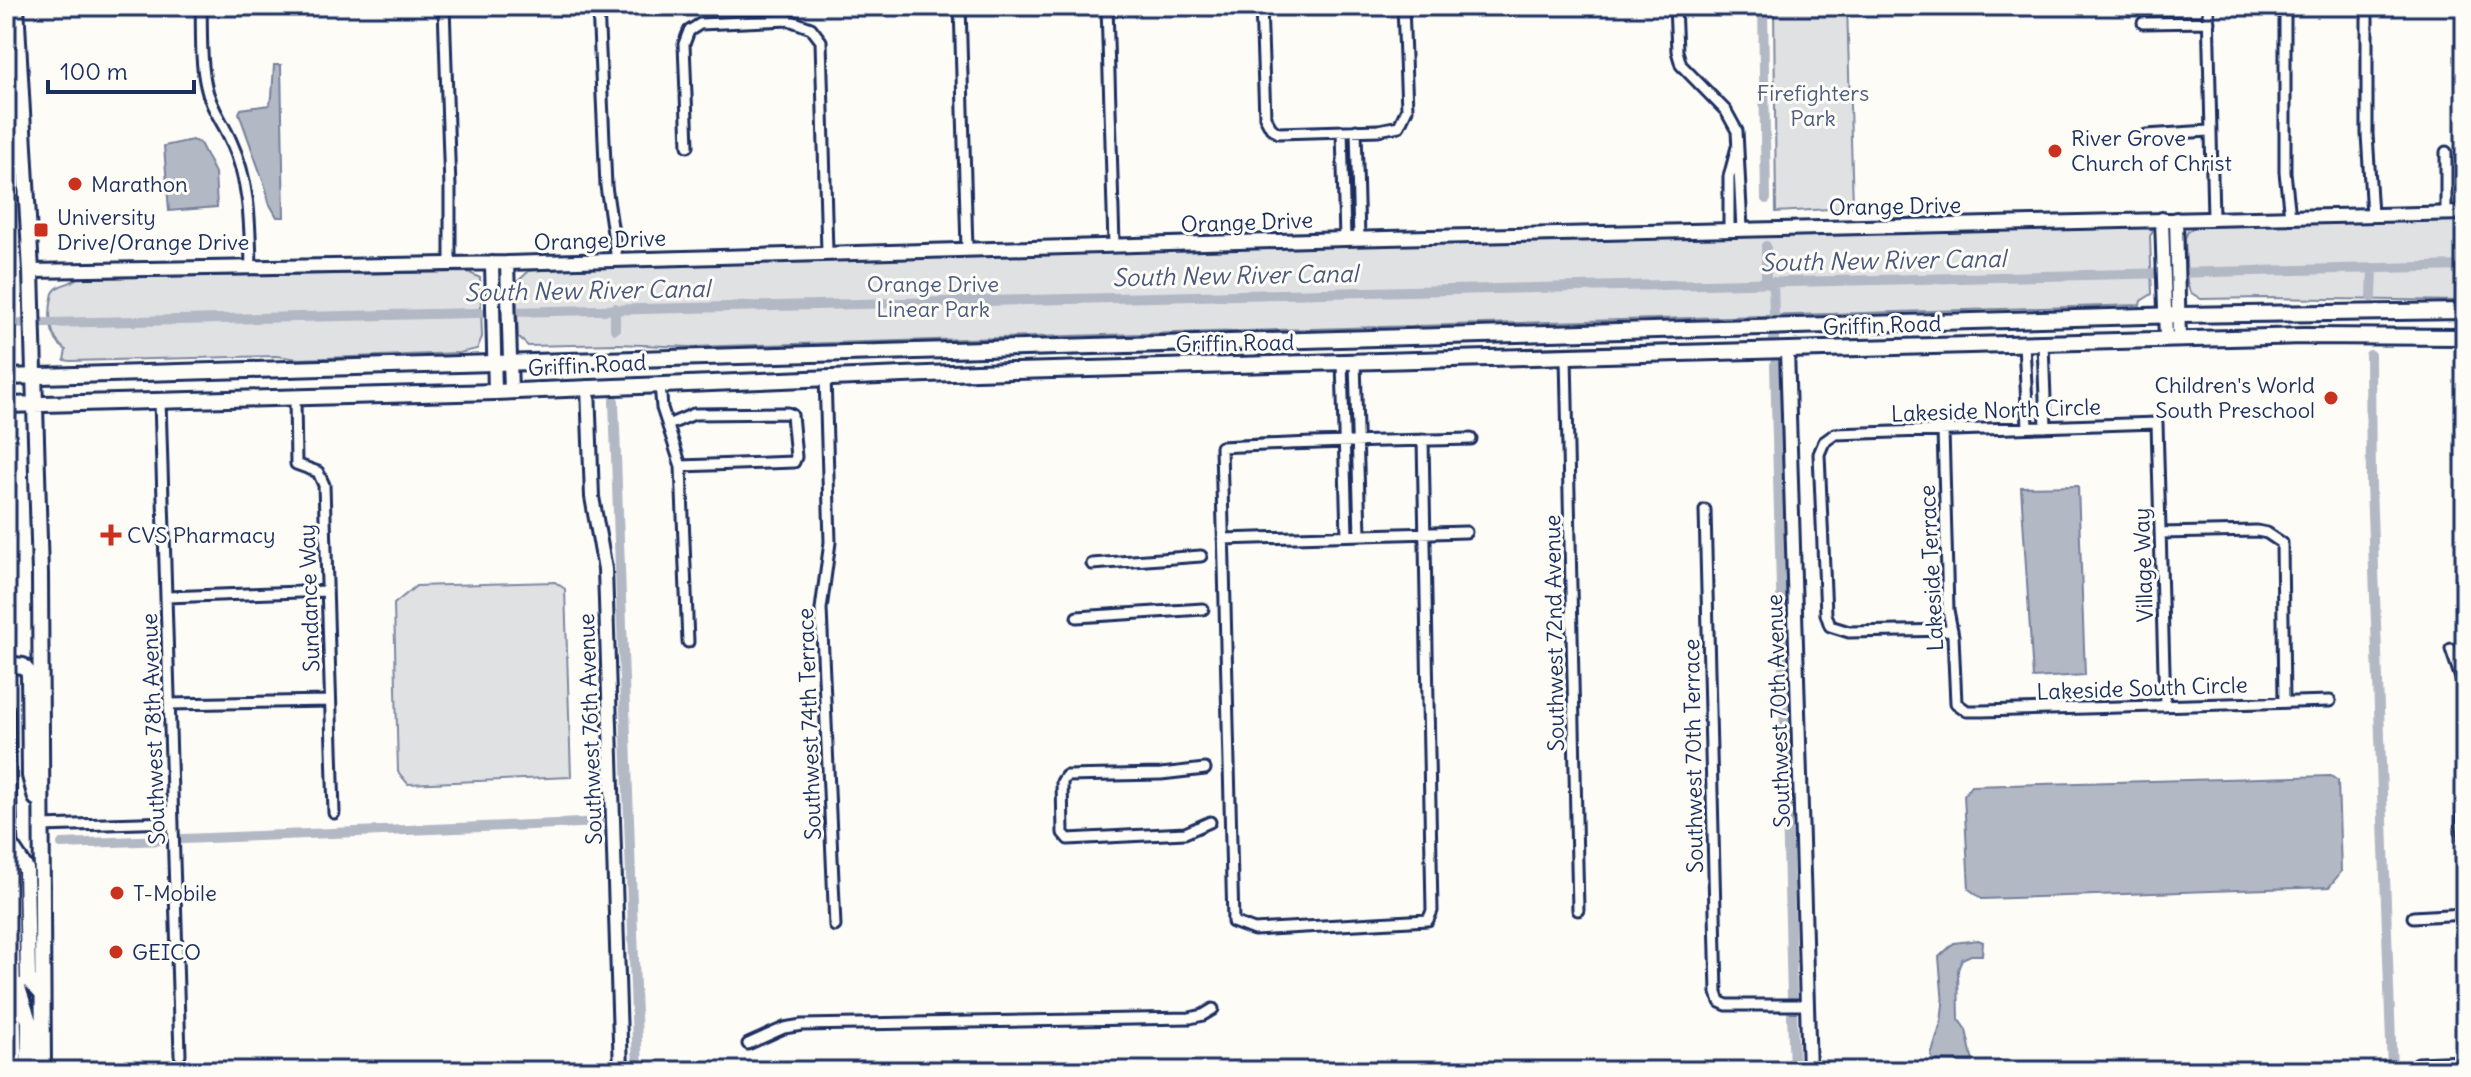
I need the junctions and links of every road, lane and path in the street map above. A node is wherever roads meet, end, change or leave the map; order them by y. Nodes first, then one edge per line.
1 (16, 6) edge
2 (201, 6) edge
3 (444, 6) edge
4 (598, 6) edge
5 (960, 6) edge
6 (1107, 6) edge
7 (1261, 6) edge
8 (1403, 6) edge
9 (1675, 6) edge
10 (2208, 6) edge
11 (2285, 6) edge
12 (2367, 6) edge
13 (2209, 22) junction
14 (2143, 23) dead end
15 (1356, 130) junction
16 (1342, 131) junction
17 (2209, 131) junction
18 (2146, 135) dead end
19 (688, 146) dead end
20 (2446, 152) dead end
21 (2446, 213) junction
22 (2465, 213) edge
23 (2372, 215) junction
24 (2290, 217) junction
25 (2213, 218) junction
26 (2162, 219) junction
27 (2176, 219) junction
28 (1736, 229) junction
29 (1359, 238) junction
30 (1345, 239) junction
31 (1114, 245) junction
32 (967, 249) junction
33 (827, 252) junction
34 (617, 260) junction
35 (492, 263) junction
36 (507, 263) junction
37 (450, 264) junction
38 (251, 268) junction
39 (31, 271) junction
40 (2461, 311) edge
41 (2172, 315) junction
42 (1828, 324) junction
43 (1772, 326) junction
44 (2431, 337) junction
45 (2465, 337) edge
46 (2173, 340) junction
47 (2024, 343) junction
48 (2043, 343) junction
49 (1787, 350) junction
50 (853, 351) junction
51 (1750, 351) junction
52 (810, 353) junction
53 (1566, 356) junction
54 (502, 362) junction
55 (1348, 362) junction
56 (33, 376) junction
57 (825, 376) junction
58 (6, 377) edge
59 (791, 378) junction
60 (660, 384) junction
61 (588, 387) junction
62 (511, 391) junction
63 (495, 392) junction
64 (295, 398) junction
65 (160, 401) junction
66 (34, 403) junction
67 (6, 405) edge
68 (2157, 423) joint
69 (668, 425) junction
70 (2028, 427) junction
71 (2046, 427) junction
72 (1943, 430) junction
73 (1471, 439) dead end
74 (1423, 440) junction
75 (1358, 441) junction
76 (1345, 442) junction
77 (681, 466) junction
78 (1705, 510) dead end
79 (1466, 532) dead end
80 (1425, 533) junction
81 (2160, 533) junction
82 (1347, 535) junction
83 (1360, 535) junction
84 (1223, 539) junction
85 (1201, 556) dead end
86 (1092, 564) dead end
87 (327, 591) junction
88 (167, 597) junction
89 (1203, 609) dead end
90 (1077, 617) dead end
91 (1952, 630) junction
92 (688, 642) dead end
93 (2451, 649) dead end
94 (6, 664) edge
95 (2465, 690) edge
96 (330, 701) junction
97 (2330, 701) dead end
98 (2284, 702) junction
99 (1956, 703) joint
100 (170, 704) junction
101 (2165, 706) junction
102 (6, 710) edge
103 (1205, 769) dead end
104 (2465, 779) edge
105 (334, 813) dead end
106 (41, 820) junction
107 (173, 822) junction
108 (1210, 822) dead end
109 (10, 845) junction
110 (2465, 850) edge
111 (1578, 910) dead end
112 (2465, 914) edge
113 (2413, 917) dead end
114 (835, 926) dead end
115 (12, 957) junction
116 (42, 994) junction
117 (1807, 1005) junction
118 (1213, 1009) dead end
119 (748, 1044) dead end
120 (180, 1055) dead end
121 (2465, 1061) edge
122 (2418, 1063) dead end
123 (2214, 1070) edge
124 (15, 1071) edge
125 (29, 1071) edge
126 (43, 1071) edge
127 (621, 1071) edge
128 (1809, 1071) edge
129 (2144, 1071) edge

1 - 39 main road
2 - 38 street
3 - 37 street
4 - 34 street
5 - 32 street
6 - 31 street
7 - 16 street
8 - 15 street
9 - 28 street
10 - 13 street
11 - 24 street
12 - 23 street
13 - 14 street
13 - 17 street
15 - 16 street
15 - 29 street
16 - 30 street
17 - 18 street
17 - 25 street
19 - 33 street
20 - 21 street
21 - 22 street, Orange Drive
21 - 23 street, Orange Drive
23 - 24 street, Orange Drive
24 - 25 street, Orange Drive
25 - 27 street, Orange Drive
26 - 27 street, Orange Drive
26 - 28 street, Orange Drive
26 - 41 street
27 - 41 street
28 - 29 street, Orange Drive
29 - 30 street, Orange Drive
30 - 31 street, Orange Drive
31 - 32 street, Orange Drive
32 - 33 street, Orange Drive
33 - 34 street, Orange Drive
34 - 36 street, Orange Drive
35 - 36 street, Orange Drive
35 - 37 street, Orange Drive
35 - 54 street
36 - 54 street
37 - 38 street, Orange Drive
38 - 39 street, Orange Drive
39 - 56 main road
40 - 41 main road, Griffin Road
40 - 44 main road
41 - 42 main road, Griffin Road
41 - 46 street
42 - 43 main road, Griffin Road
42 - 49 main road
43 - 50 main road, Griffin Road
43 - 51 main road
44 - 45 main road, Griffin Road
44 - 46 main road, Griffin Road
46 - 48 main road, Griffin Road
47 - 48 main road, Griffin Road
47 - 49 main road, Griffin Road
47 - 70 street
48 - 71 street
49 - 51 main road, Griffin Road
49 - 117 street, Southwest 70th Avenue
50 - 52 main road, Griffin Road
50 - 57 main road
51 - 53 main road, Griffin Road
52 - 54 main road, Griffin Road
52 - 59 main road
53 - 55 main road, Griffin Road
53 - 111 street, Southwest 72nd Avenue
54 - 56 main road, Griffin Road
54 - 62 street
54 - 63 street
55 - 57 main road, Griffin Road
55 - 75 street
55 - 76 street
56 - 58 main road, Griffin Road
56 - 66 main road
57 - 59 main road, Griffin Road
57 - 114 street, Southwest 74th Terrace
59 - 60 main road, Griffin Road
60 - 61 main road, Griffin Road
60 - 69 street
61 - 62 main road, Griffin Road
61 - 127 street, Southwest 76th Avenue
62 - 63 main road, Griffin Road
63 - 64 main road, Griffin Road
64 - 65 main road, Griffin Road
64 - 87 street, Sundance Way
65 - 66 main road, Griffin Road
65 - 88 street, Southwest 78th Avenue
66 - 67 main road, Griffin Road
66 - 106 main road
68 - 71 street, Lakeside North Circle
68 - 81 street, Village Way
69 - 77 street
69 - 77 street
70 - 71 street, Lakeside North Circle
70 - 72 street, Lakeside North Circle
72 - 91 street, Lakeside Terrace
72 - 91 street, Lakeside North Circle
73 - 74 street
74 - 75 street
74 - 80 street
75 - 76 street
75 - 83 street
76 - 82 street
76 - 84 street
77 - 92 street
78 - 117 street, Southwest 70th Terrace
79 - 80 street
80 - 83 street
80 - 84 street
81 - 98 street
81 - 101 street, Village Way
82 - 83 street
82 - 84 street
85 - 86 street
87 - 88 street
87 - 96 street, Sundance Way
88 - 100 street, Southwest 78th Avenue
89 - 90 street
91 - 99 street, Lakeside Terrace
93 - 95 street
94 - 106 main road
96 - 100 street
96 - 105 street, Sundance Way
97 - 98 street, Lakeside South Circle
98 - 101 street, Lakeside South Circle
99 - 101 street, Lakeside South Circle
100 - 107 street, Southwest 78th Avenue
102 - 109 main road
103 - 108 street
104 - 110 street
106 - 107 street
106 - 116 main road
107 - 120 street, Southwest 78th Avenue
109 - 115 main road
109 - 116 main road
112 - 113 street
115 - 124 main road
115 - 125 main road
116 - 126 main road
117 - 128 street, Southwest 70th Avenue
118 - 119 street
121 - 122 street
123 - 129 street

